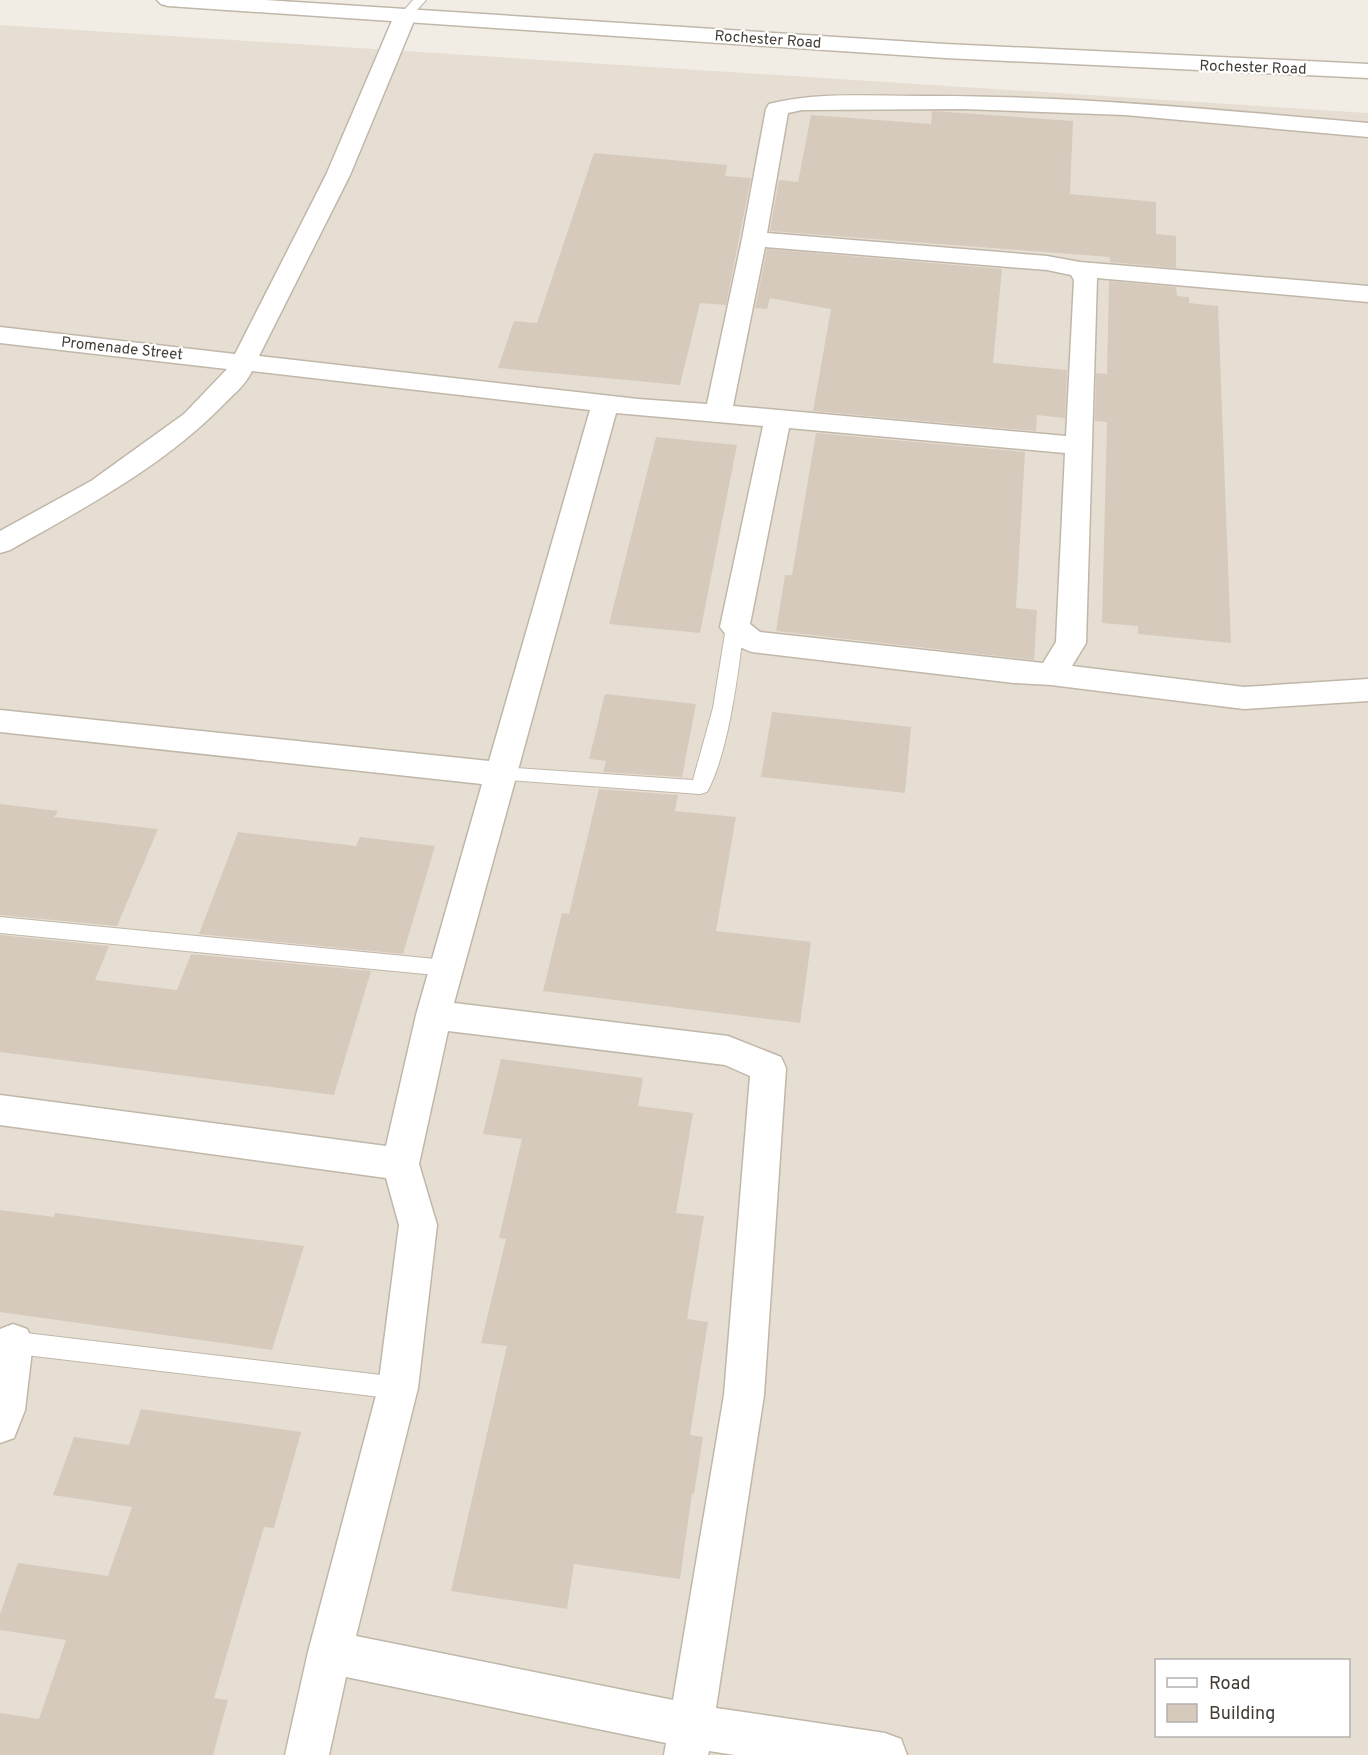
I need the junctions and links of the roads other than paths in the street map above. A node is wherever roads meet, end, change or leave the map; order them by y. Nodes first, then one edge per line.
1 (168, 0) edge
2 (412, 8) edge
3 (1368, 71) edge
4 (1368, 130) edge
5 (754, 239) junction
6 (1080, 269) junction
7 (1368, 294) edge
8 (0, 335) edge
9 (244, 362) junction
10 (604, 403) junction
11 (718, 413) junction
12 (778, 419) junction
13 (1079, 446) junction
14 (0, 543) edge
15 (735, 627) junction
16 (1051, 674) junction
17 (1368, 690) edge
18 (0, 721) edge
19 (500, 774) junction
20 (0, 925) edge
21 (446, 968) junction
22 (433, 1015) junction
23 (0, 1110) edge
24 (401, 1164) junction
25 (7, 1342) edge
26 (398, 1388) junction
27 (0, 1424) edge
28 (330, 1652) junction
29 (688, 1741) edge
30 (307, 1755) edge
31 (885, 1755) edge

1 - 2 street, Rochester Road
2 - 3 street, Rochester Road
2 - 9 street
4 - 5 street
5 - 6 street
5 - 11 street
6 - 7 street
6 - 13 street
8 - 9 street, Promenade Street
9 - 10 street, Promenade Street
9 - 14 street
10 - 11 street, Promenade Street
10 - 19 street
11 - 12 street, Promenade Street
12 - 13 street, Promenade Street
12 - 15 street
13 - 16 street
15 - 16 street
15 - 19 lane
16 - 17 street
18 - 19 street
19 - 21 street
20 - 21 lane
21 - 22 street
22 - 24 street
22 - 29 street
23 - 24 street
24 - 26 street
25 - 26 lane
25 - 27 street
26 - 28 street
28 - 29 street
28 - 30 street
29 - 31 street

